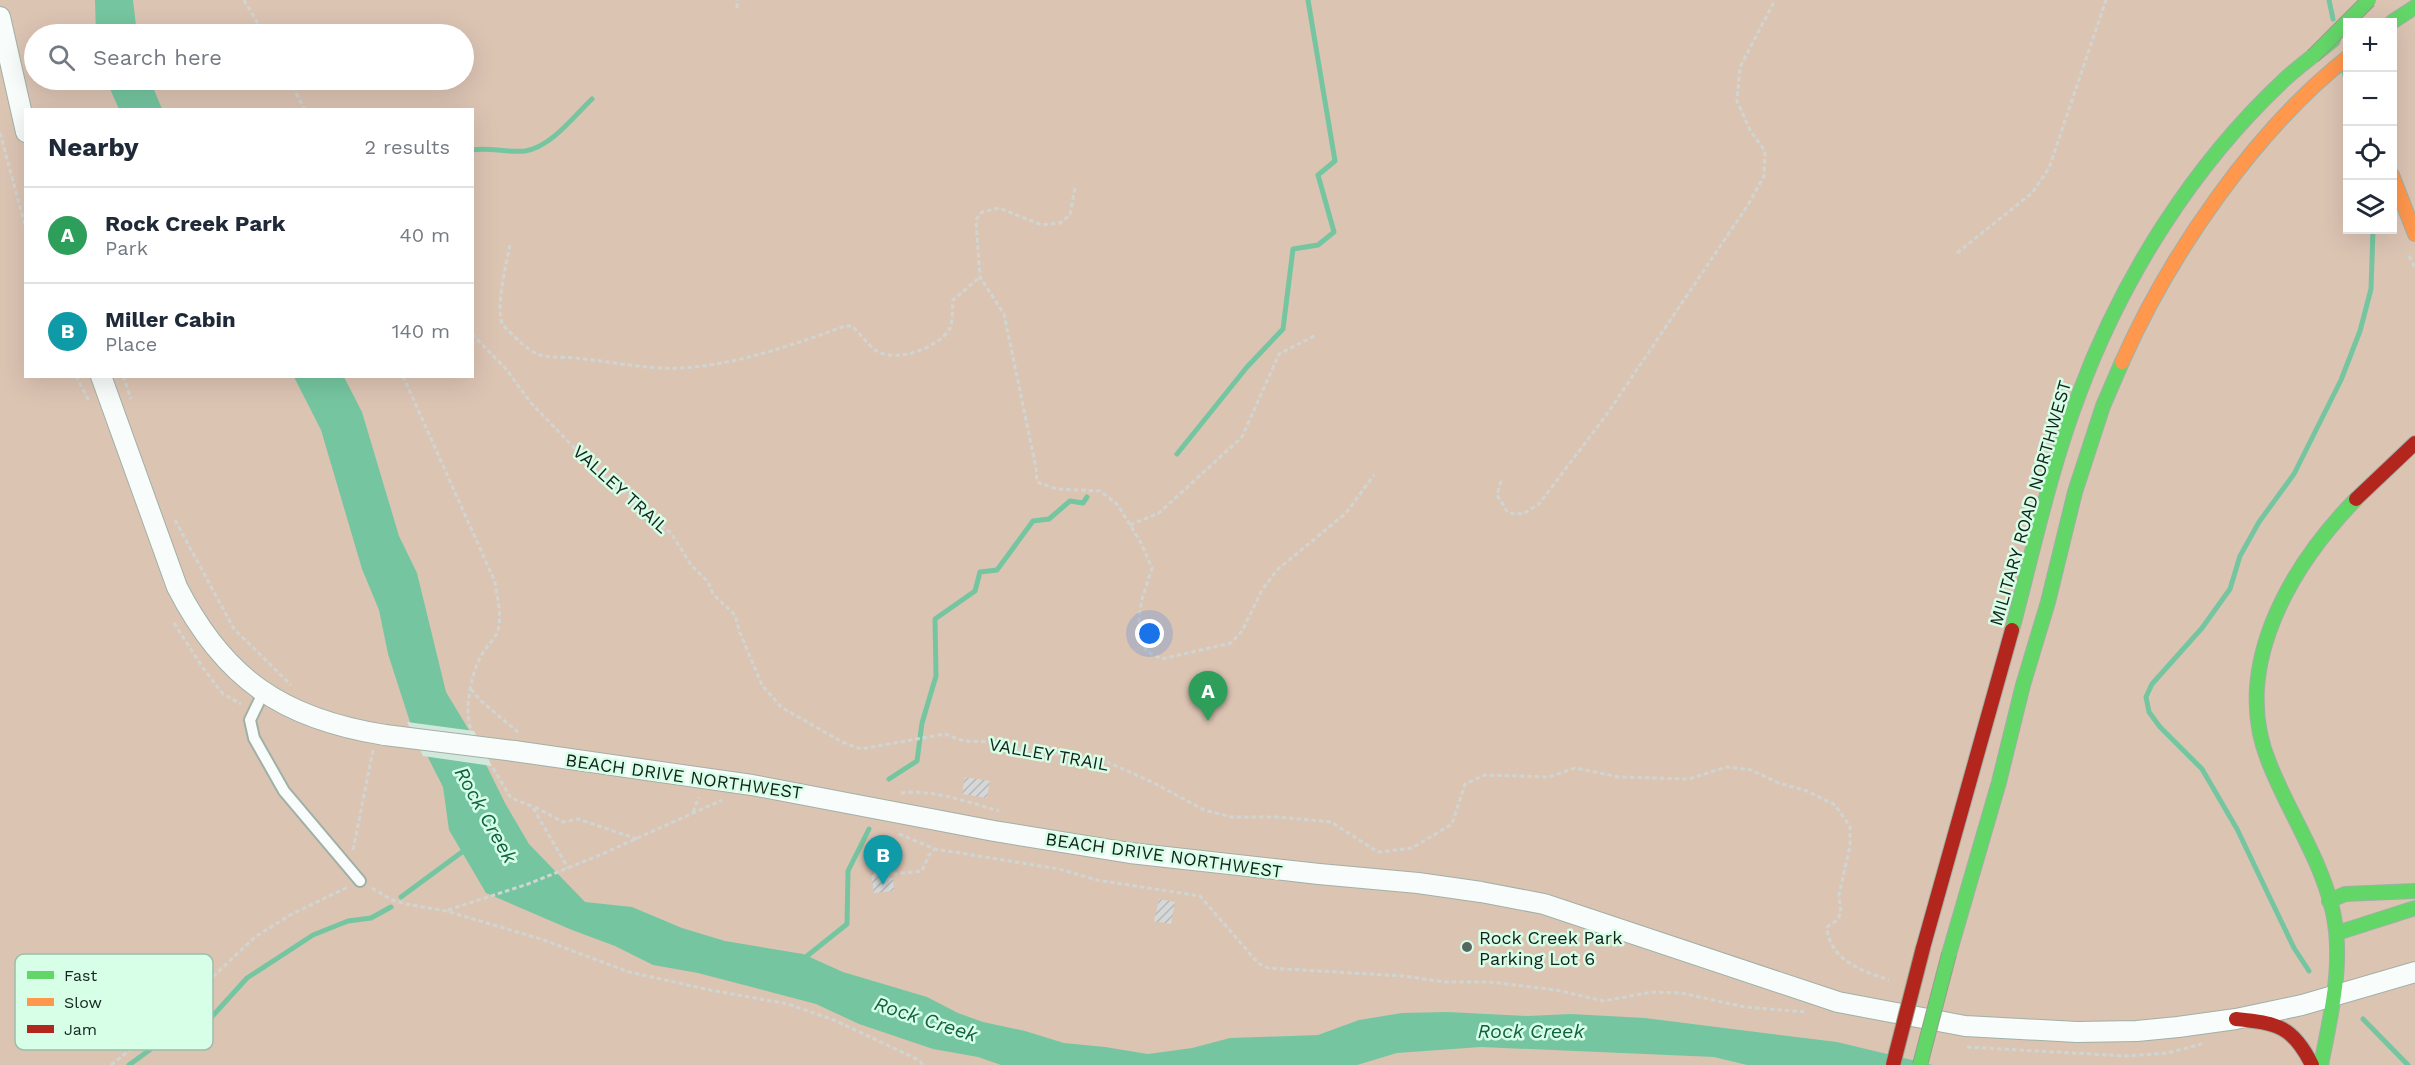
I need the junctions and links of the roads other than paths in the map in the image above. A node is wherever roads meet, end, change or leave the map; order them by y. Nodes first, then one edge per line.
1 (2355, 0) edge
2 (2369, 0) edge
3 (2383, 0) edge
4 (2415, 7) edge
5 (0, 17) edge
6 (2356, 18) edge
7 (2361, 18) edge
8 (2415, 18) edge
9 (2397, 20) edge
10 (2397, 23) edge
11 (2343, 32) edge
12 (2313, 56) junction
13 (2343, 61) edge
14 (24, 123) edge
15 (2394, 180) edge
16 (2415, 234) edge
17 (102, 378) edge
18 (2415, 443) edge
19 (263, 693) junction
20 (360, 881) road end
21 (2415, 891) edge
22 (2329, 901) junction
23 (2415, 908) edge
24 (2337, 933) junction
25 (2415, 972) edge
26 (2335, 995) junction
27 (2236, 1019) junction
28 (1893, 1065) edge
29 (1920, 1065) edge
30 (2312, 1065) edge
31 (2321, 1065) edge

1 - 6 main road
2 - 12 main road, bridge
3 - 7 main road
4 - 9 main road
5 - 14 street
8 - 10 main road
11 - 12 main road, MILITARY ROAD NORTHWEST, bridge
12 - 28 main road, MILITARY ROAD NORTHWEST, bridge
13 - 29 main road, bridge
15 - 16 main road
17 - 19 street, BEACH DRIVE NORTHWEST
18 - 22 main road
19 - 20 lane
19 - 27 street, BEACH DRIVE NORTHWEST, bridge
21 - 22 main road
22 - 24 main road
23 - 24 main road
24 - 26 main road
25 - 26 street, BEACH DRIVE NORTHWEST
26 - 27 street, BEACH DRIVE NORTHWEST
26 - 31 main road
27 - 30 main road

